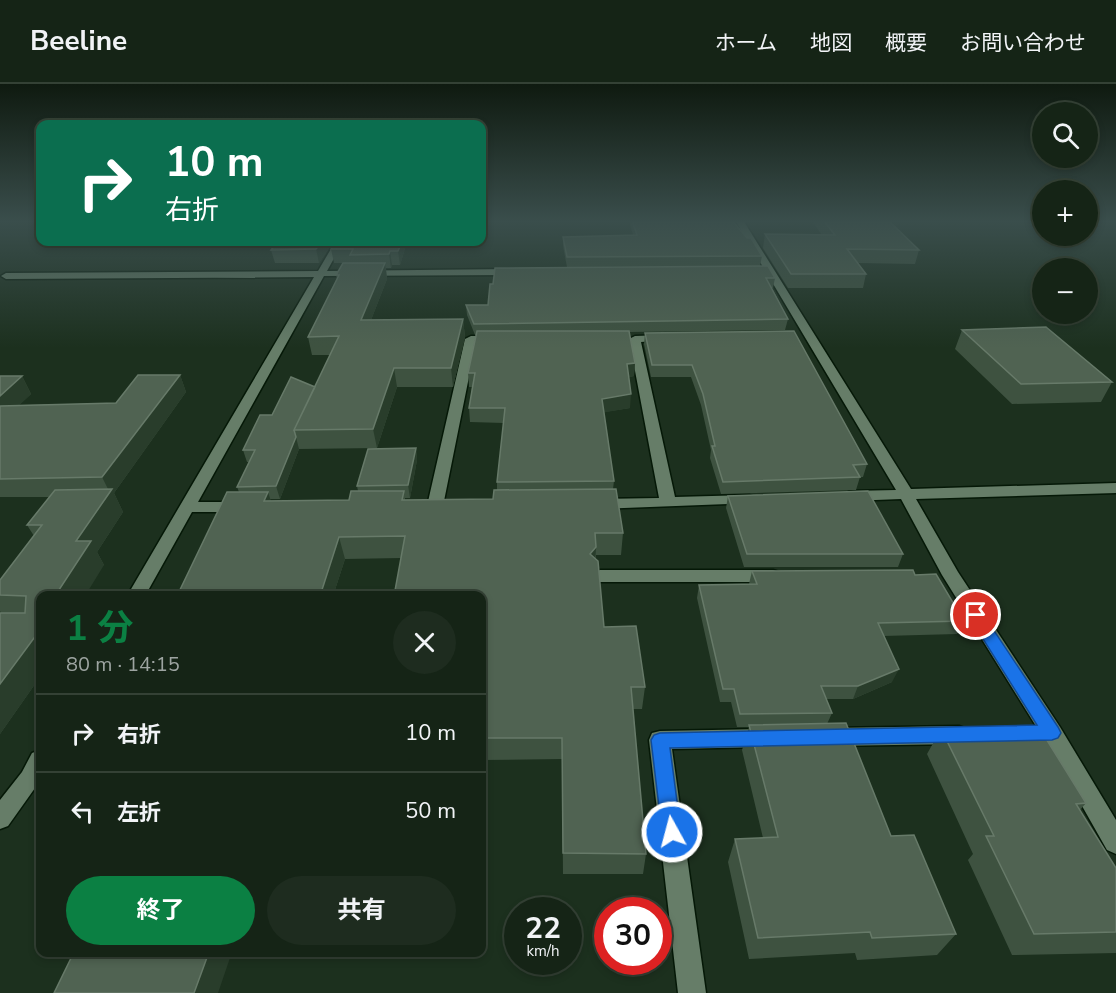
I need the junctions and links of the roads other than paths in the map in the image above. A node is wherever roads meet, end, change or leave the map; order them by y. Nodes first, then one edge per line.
1 (328, 262) edge
2 (765, 262) edge
3 (758, 271) edge
4 (770, 271) junction
5 (522, 272) edge
6 (321, 274) junction
7 (6, 276) dead end
8 (682, 338) edge
9 (507, 339) edge
10 (1116, 488) edge
11 (906, 494) junction
12 (835, 496) edge
13 (763, 499) edge
14 (668, 503) junction
15 (587, 504) edge
16 (435, 506) edge
17 (186, 507) junction
18 (257, 507) edge
19 (951, 575) junction
20 (600, 576) edge
21 (787, 576) edge
22 (927, 576) edge
23 (139, 591) edge
24 (1028, 733) edge
25 (1052, 733) junction
26 (980, 734) edge
27 (36, 768) edge
28 (0, 818) edge
29 (1116, 842) edge
30 (692, 993) edge

1 - 6 street
2 - 4 street
3 - 4 street
4 - 11 street
5 - 6 street
6 - 7 street
6 - 17 street
8 - 14 street
9 - 16 street
10 - 11 street
11 - 12 street
11 - 19 street
13 - 14 street
14 - 15 street
17 - 18 street
17 - 23 street
19 - 22 street
19 - 25 street
20 - 21 street
24 - 25 street
25 - 29 street
26 - 30 street
27 - 28 street

